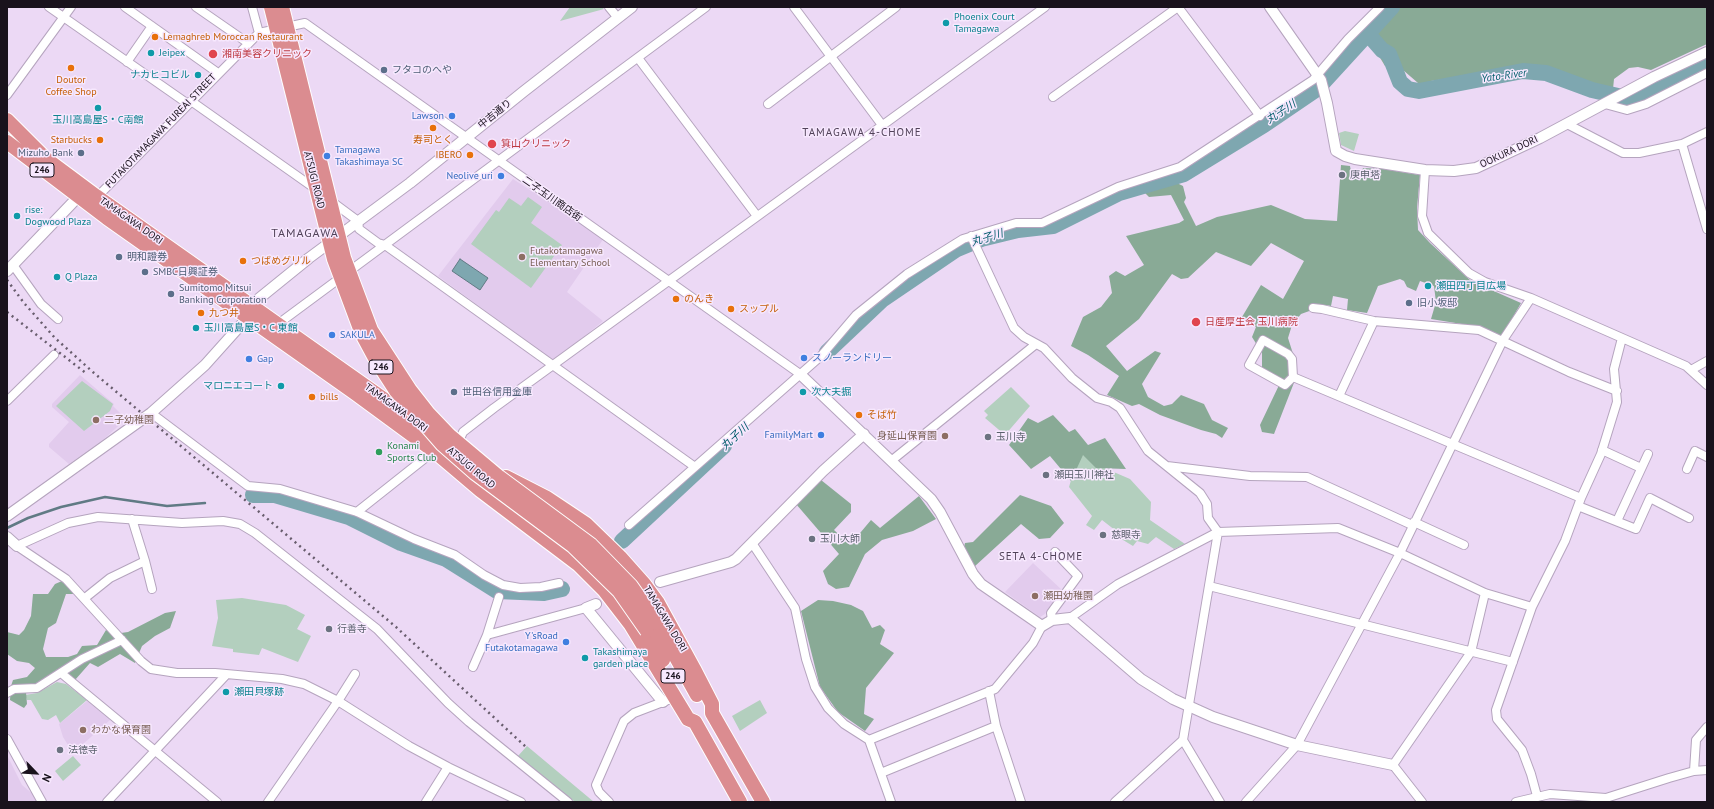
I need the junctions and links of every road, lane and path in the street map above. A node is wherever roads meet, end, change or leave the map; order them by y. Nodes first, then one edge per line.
1 (49, 7) edge
2 (71, 7) edge
3 (125, 7) edge
4 (196, 7) edge
5 (252, 7) edge
6 (271, 7) edge
7 (282, 7) edge
8 (609, 7) edge
9 (632, 7) edge
10 (706, 7) edge
11 (794, 7) edge
12 (896, 7) edge
13 (1045, 7) edge
14 (1178, 7) edge
15 (1270, 7) edge
16 (1380, 7) edge
17 (63, 17) junction
18 (618, 18) junction
19 (152, 26) junction
20 (259, 33) junction
21 (248, 43) junction
22 (1707, 52) edge
23 (638, 58) junction
24 (830, 58) junction
25 (127, 62) junction
26 (218, 73) junction
27 (1707, 73) edge
28 (1320, 81) junction
29 (7, 95) edge
30 (1053, 97) dead end
31 (189, 103) junction
32 (768, 104) dead end
33 (1605, 104) junction
34 (1260, 116) junction
35 (7, 120) edge
36 (1567, 124) junction
37 (882, 125) junction
38 (1707, 132) edge
39 (466, 138) junction
40 (7, 142) edge
41 (1682, 144) junction
42 (498, 161) junction
43 (1425, 170) junction
44 (78, 197) junction
45 (97, 197) junction
46 (757, 216) junction
47 (358, 221) junction
48 (1707, 229) edge
49 (973, 238) junction
50 (385, 245) junction
51 (10, 268) edge
52 (668, 282) junction
53 (1532, 298) junction
54 (1313, 308) dead end
55 (250, 311) junction
56 (58, 319) dead end
57 (1374, 321) junction
58 (278, 324) junction
59 (1622, 338) junction
60 (1503, 340) junction
61 (1036, 344) junction
62 (54, 355) dead end
63 (1707, 361) edge
64 (552, 365) junction
65 (1691, 370) junction
66 (801, 374) junction
67 (1293, 377) junction
68 (1707, 385) edge
69 (1617, 390) junction
70 (1339, 396) junction
71 (7, 400) edge
72 (151, 413) junction
73 (864, 434) junction
74 (1453, 444) junction
75 (456, 450) junction
76 (1602, 450) junction
77 (434, 451) junction
78 (1648, 454) dead end
79 (1707, 457) edge
80 (891, 461) junction
81 (1166, 466) junction
82 (695, 467) junction
83 (1641, 468) junction
84 (1687, 469) dead end
85 (1580, 502) junction
86 (357, 512) junction
87 (7, 516) edge
88 (1689, 518) dead end
89 (132, 519) junction
90 (1618, 522) junction
91 (1413, 524) junction
92 (629, 525) dead end
93 (1218, 532) junction
94 (7, 537) edge
95 (752, 543) junction
96 (1464, 545) dead end
97 (17, 546) junction
98 (1055, 552) dead end
99 (1400, 553) junction
100 (145, 561) junction
101 (660, 582) dead end
102 (559, 583) dead end
103 (1210, 586) junction
104 (152, 589) dead end
105 (1485, 594) junction
106 (499, 597) dead end
107 (85, 598) junction
108 (596, 604) dead end
109 (1532, 607) junction
110 (586, 608) junction
111 (1070, 618) junction
112 (1052, 620) junction
113 (1362, 624) junction
114 (1042, 626) junction
115 (652, 627) junction
116 (487, 635) junction
117 (122, 640) junction
118 (1471, 652) junction
119 (1513, 662) junction
120 (473, 667) dead end
121 (61, 673) junction
122 (354, 674) dead end
123 (226, 675) junction
124 (989, 691) junction
125 (7, 692) edge
126 (338, 701) junction
127 (670, 701) junction
128 (1188, 707) junction
129 (712, 713) junction
130 (695, 722) junction
131 (996, 726) junction
132 (1707, 727) edge
133 (7, 739) edge
134 (870, 740) junction
135 (1183, 740) junction
136 (1297, 746) junction
137 (155, 752) junction
138 (1393, 765) junction
139 (448, 767) junction
140 (1707, 770) edge
141 (1694, 771) junction
142 (881, 773) junction
143 (1537, 796) junction
144 (42, 802) edge
145 (107, 802) edge
146 (217, 802) edge
147 (268, 802) edge
148 (426, 802) edge
149 (521, 802) edge
150 (568, 802) edge
151 (609, 802) edge
152 (740, 802) edge
153 (763, 802) edge
154 (891, 802) edge
155 (1021, 802) edge
156 (1115, 802) edge
157 (1220, 802) edge
158 (1246, 802) edge
159 (1422, 802) edge
160 (1516, 802) edge

1 - 17 street
2 - 17 street
3 - 19 street
4 - 21 street
5 - 20 street
6 - 115 highway, ATSUGI ROAD / 246, bridge
7 - 115 highway, ATSUGI ROAD / 246, bridge
8 - 18 street
9 - 18 street, 中吉通り
10 - 23 street
11 - 24 street
12 - 24 street
13 - 37 street
14 - 30 street
14 - 34 street
15 - 28 street, OOKURA DORI
16 - 28 street
17 - 25 street
17 - 29 street
18 - 39 street, 中吉通り
19 - 25 street
19 - 26 street
20 - 21 street, FUTAKOTAMAGAWA FUREAI STREET
20 - 39 street, 二子玉川商店街
21 - 26 street, FUTAKOTAMAGAWA FUREAI STREET
22 - 33 street, OOKURA DORI
23 - 42 street
23 - 46 street
24 - 32 street
24 - 37 street
25 - 31 street
26 - 31 street, FUTAKOTAMAGAWA FUREAI STREET
27 - 33 street
28 - 34 street
28 - 43 street, OOKURA DORI
31 - 45 street, FUTAKOTAMAGAWA FUREAI STREET
31 - 47 street
33 - 36 street, OOKURA DORI
34 - 49 street
35 - 45 highway, TAMAGAWA DORI / 246
36 - 41 street
36 - 43 street, OOKURA DORI
37 - 46 street
38 - 41 street
39 - 42 street, 二子玉川商店街
39 - 47 street, 中吉通り
40 - 44 highway, TAMAGAWA DORI / 246
41 - 48 street
42 - 50 street
42 - 52 street, 二子玉川商店街
43 - 53 street
44 - 45 street
44 - 51 street
44 - 55 highway, TAMAGAWA DORI / 246
45 - 55 highway, TAMAGAWA DORI / 246
46 - 52 street
47 - 50 street
47 - 55 street, 中吉通り
49 - 61 street
49 - 66 street
50 - 58 street
50 - 64 street
51 - 56 street
52 - 64 street
52 - 66 street, 二子玉川商店街
53 - 59 street
53 - 60 street
54 - 57 street
55 - 58 highway, TAMAGAWA DORI / 246
55 - 72 street, 中吉通り
55 - 77 highway, TAMAGAWA DORI / 246
57 - 60 street
57 - 70 street
58 - 75 highway, TAMAGAWA DORI / 246
59 - 65 street
59 - 69 street
60 - 69 street
60 - 74 street
61 - 80 street
61 - 81 street
62 - 71 street
63 - 65 street
64 - 75 street
64 - 82 street
65 - 68 street
66 - 73 street
66 - 82 street
67 - 67 street
67 - 70 street
69 - 76 street
70 - 74 street
72 - 86 street
72 - 87 street, 中吉通り
73 - 80 street
73 - 95 street
74 - 85 street
74 - 91 street
75 - 129 highway, TAMAGAWA DORI / 246
76 - 83 street
76 - 85 street
77 - 86 street
77 - 127 highway, TAMAGAWA DORI / 246
78 - 83 street
79 - 84 street
80 - 114 street
81 - 91 street
81 - 93 street
82 - 92 street
83 - 90 street
85 - 90 street
85 - 109 street
86 - 102 street
88 - 90 street
89 - 97 street
89 - 100 street
89 - 150 street
91 - 96 street
91 - 99 street
93 - 99 street
93 - 103 street
93 - 111 street
94 - 97 street
95 - 101 street
95 - 134 street
97 - 107 street
98 - 112 street
99 - 105 street
99 - 113 street
100 - 104 street
100 - 107 street
103 - 113 street
103 - 128 street
105 - 109 street
105 - 118 street
106 - 116 street
107 - 117 street
108 - 110 street
109 - 119 street
110 - 116 street
110 - 127 street
111 - 112 street
111 - 128 street
112 - 114 street
113 - 118 street
113 - 136 street
114 - 124 street
115 - 129 highway, ATSUGI ROAD / 246
115 - 130 highway, ATSUGI ROAD / 246
116 - 120 street
117 - 121 street
117 - 123 street
118 - 119 street
118 - 138 street
119 - 143 street
121 - 125 street
121 - 137 street
122 - 126 street
123 - 126 street
123 - 137 street
124 - 131 street
124 - 134 street
126 - 139 street
126 - 147 street
127 - 130 highway, TAMAGAWA DORI / 246
127 - 151 street
128 - 135 street
128 - 136 street
129 - 153 highway, TAMAGAWA DORI / 246
130 - 152 highway, TAMAGAWA DORI / 246
131 - 142 street
131 - 155 street
132 - 141 street
133 - 144 street
134 - 142 street
135 - 156 street
135 - 157 street
136 - 138 street
136 - 158 street
137 - 145 street
137 - 146 street
138 - 159 street
139 - 148 street
139 - 149 street
140 - 141 street
141 - 143 street
142 - 154 street
143 - 160 street

